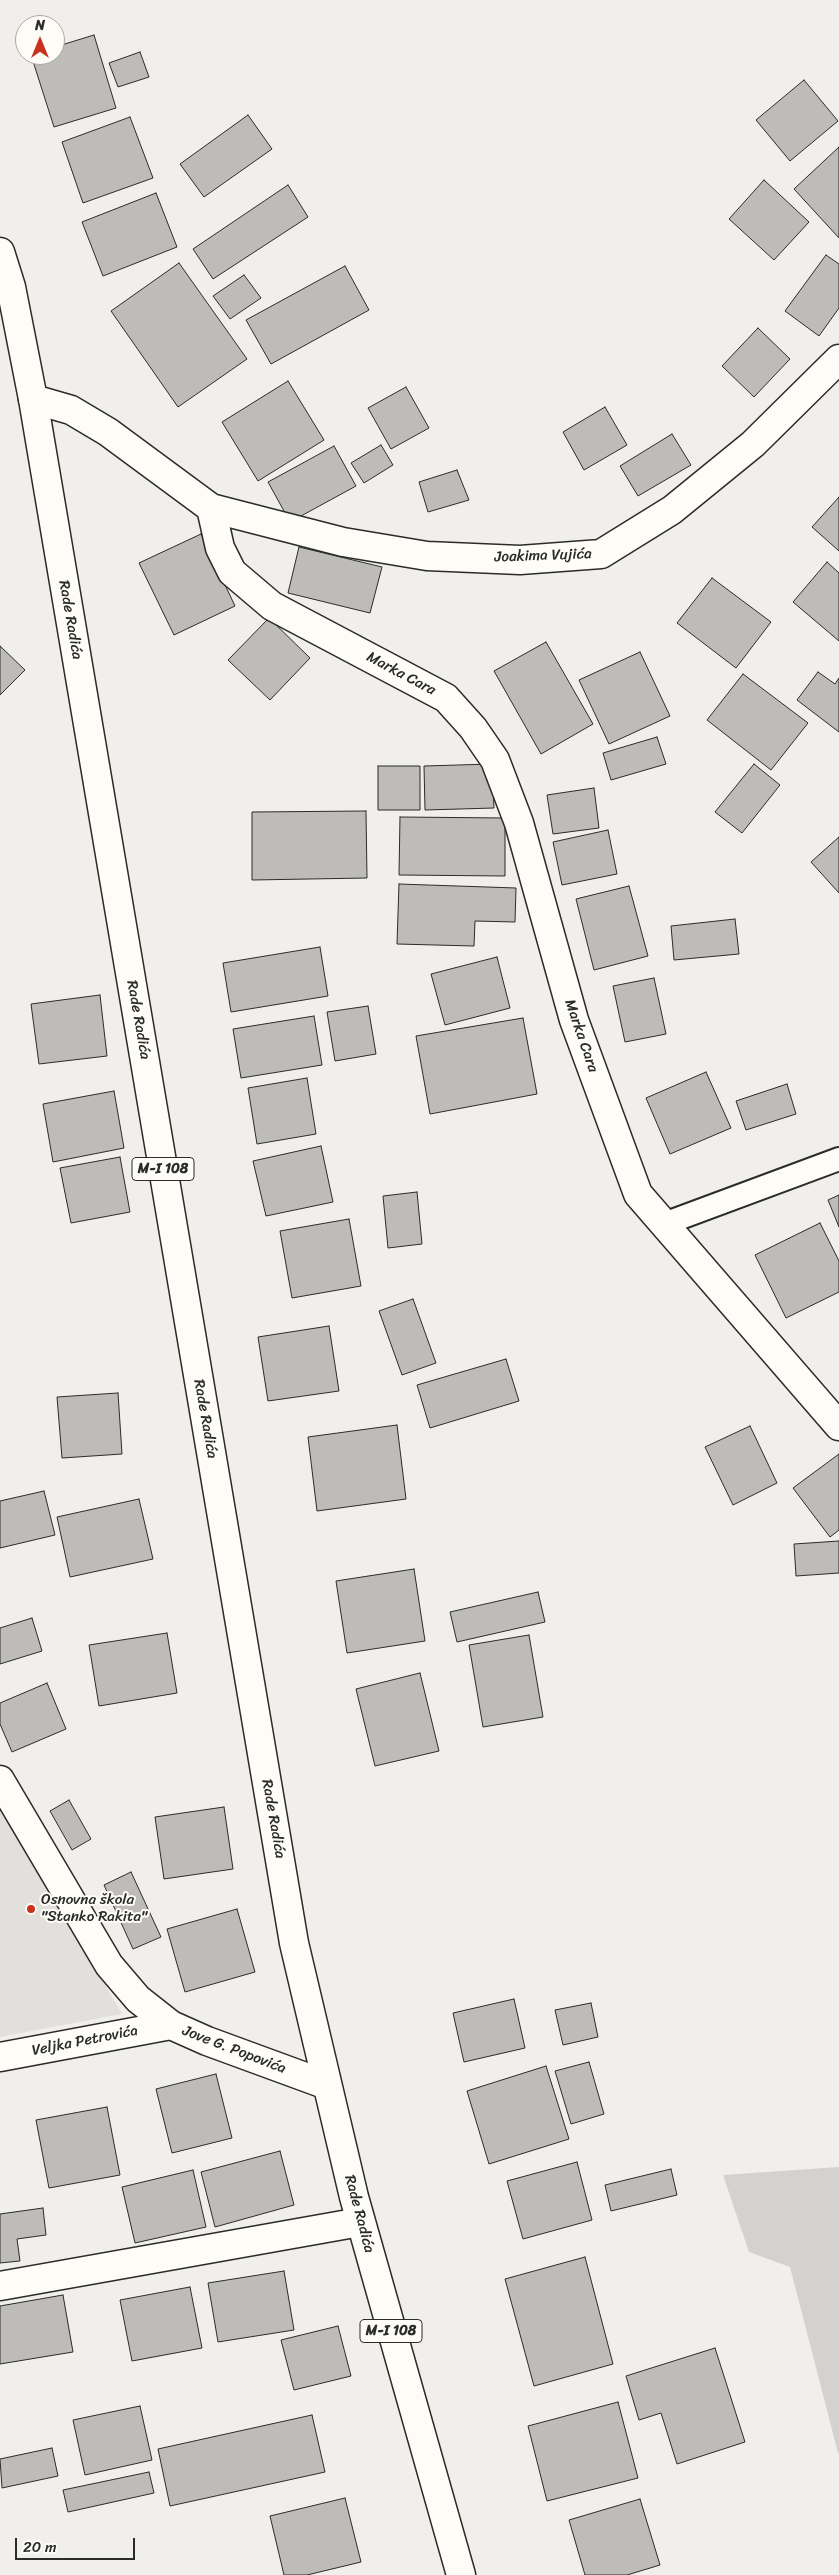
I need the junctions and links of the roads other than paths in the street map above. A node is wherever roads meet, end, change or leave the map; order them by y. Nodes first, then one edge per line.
1 (0, 252) edge
2 (839, 359) edge
3 (33, 399) junction
4 (211, 508) junction
5 (839, 1159) edge
6 (664, 1224) junction
7 (839, 1426) edge
8 (0, 1780) edge
9 (171, 2025) junction
10 (0, 2057) edge
11 (326, 2085) junction
12 (360, 2222) junction
13 (0, 2286) edge
14 (462, 2575) edge

1 - 3 street, Rade Radića / M-I 108
2 - 4 street, Joakima Vujića
3 - 4 street
3 - 11 street, Rade Radića / M-I 108
4 - 6 street, Marka Cara
5 - 6 lane
6 - 7 street, Marka Cara
8 - 9 street, Jove G. Popovića
9 - 10 street, Veljka Petrovića
9 - 11 street, Jove G. Popovića
11 - 12 street, Rade Radića / M-I 108
12 - 13 street
12 - 14 street, Rade Radića / M-I 108

